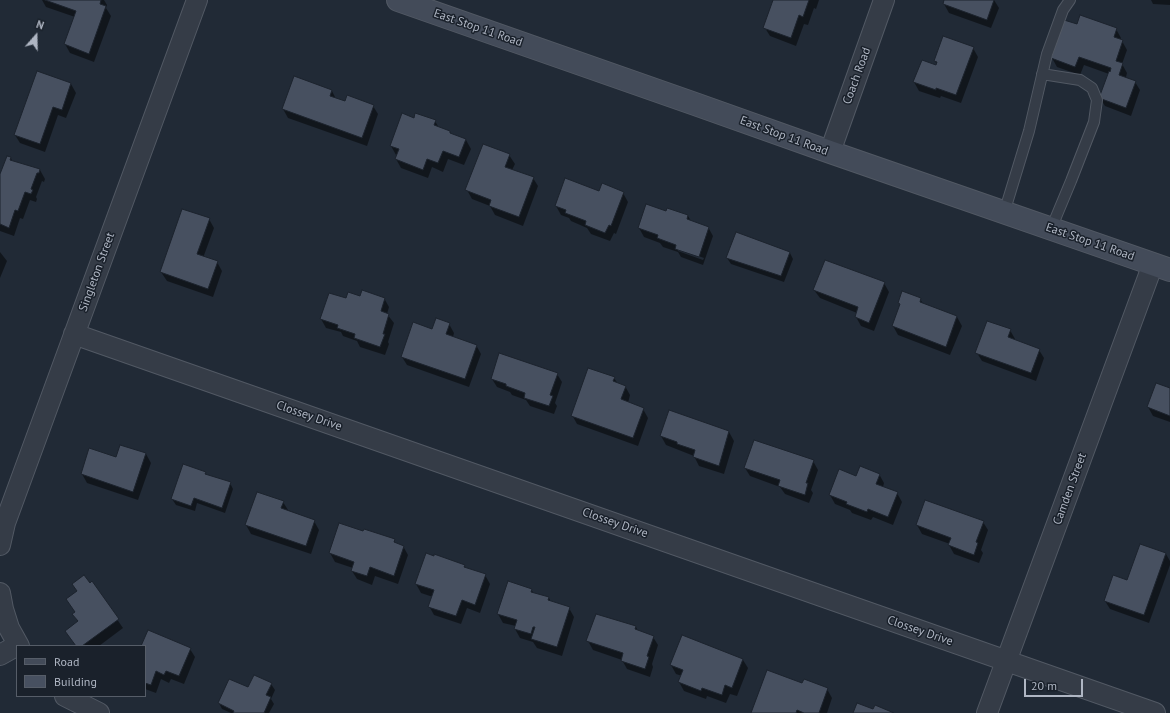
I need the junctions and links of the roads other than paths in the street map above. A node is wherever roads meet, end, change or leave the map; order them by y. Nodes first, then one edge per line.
1 (197, 0) edge
2 (398, 0) edge
3 (884, 0) edge
4 (1070, 0) edge
5 (1042, 74) junction
6 (830, 152) junction
7 (1004, 213) junction
8 (1050, 229) junction
9 (1162, 267) edge
10 (74, 334) junction
11 (0, 545) edge
12 (0, 593) edge
13 (18, 645) edge
14 (16, 646) edge
15 (0, 655) edge
16 (1006, 661) junction
17 (67, 697) edge
18 (99, 713) edge
19 (987, 713) edge
20 (1155, 713) edge

1 - 10 street, Singleton Street
2 - 6 main road, East Stop 11 Road
3 - 6 street, Coach Road
4 - 5 lane
5 - 7 lane
5 - 8 lane
6 - 7 main road, East Stop 11 Road
7 - 8 main road, East Stop 11 Road
8 - 9 main road, East Stop 11 Road
9 - 16 street, Camden Street
10 - 11 street, Singleton Street
10 - 16 street, Clossey Drive
12 - 13 street
14 - 15 street
16 - 19 street, Camden Street
16 - 20 street, Clossey Drive
17 - 18 street

